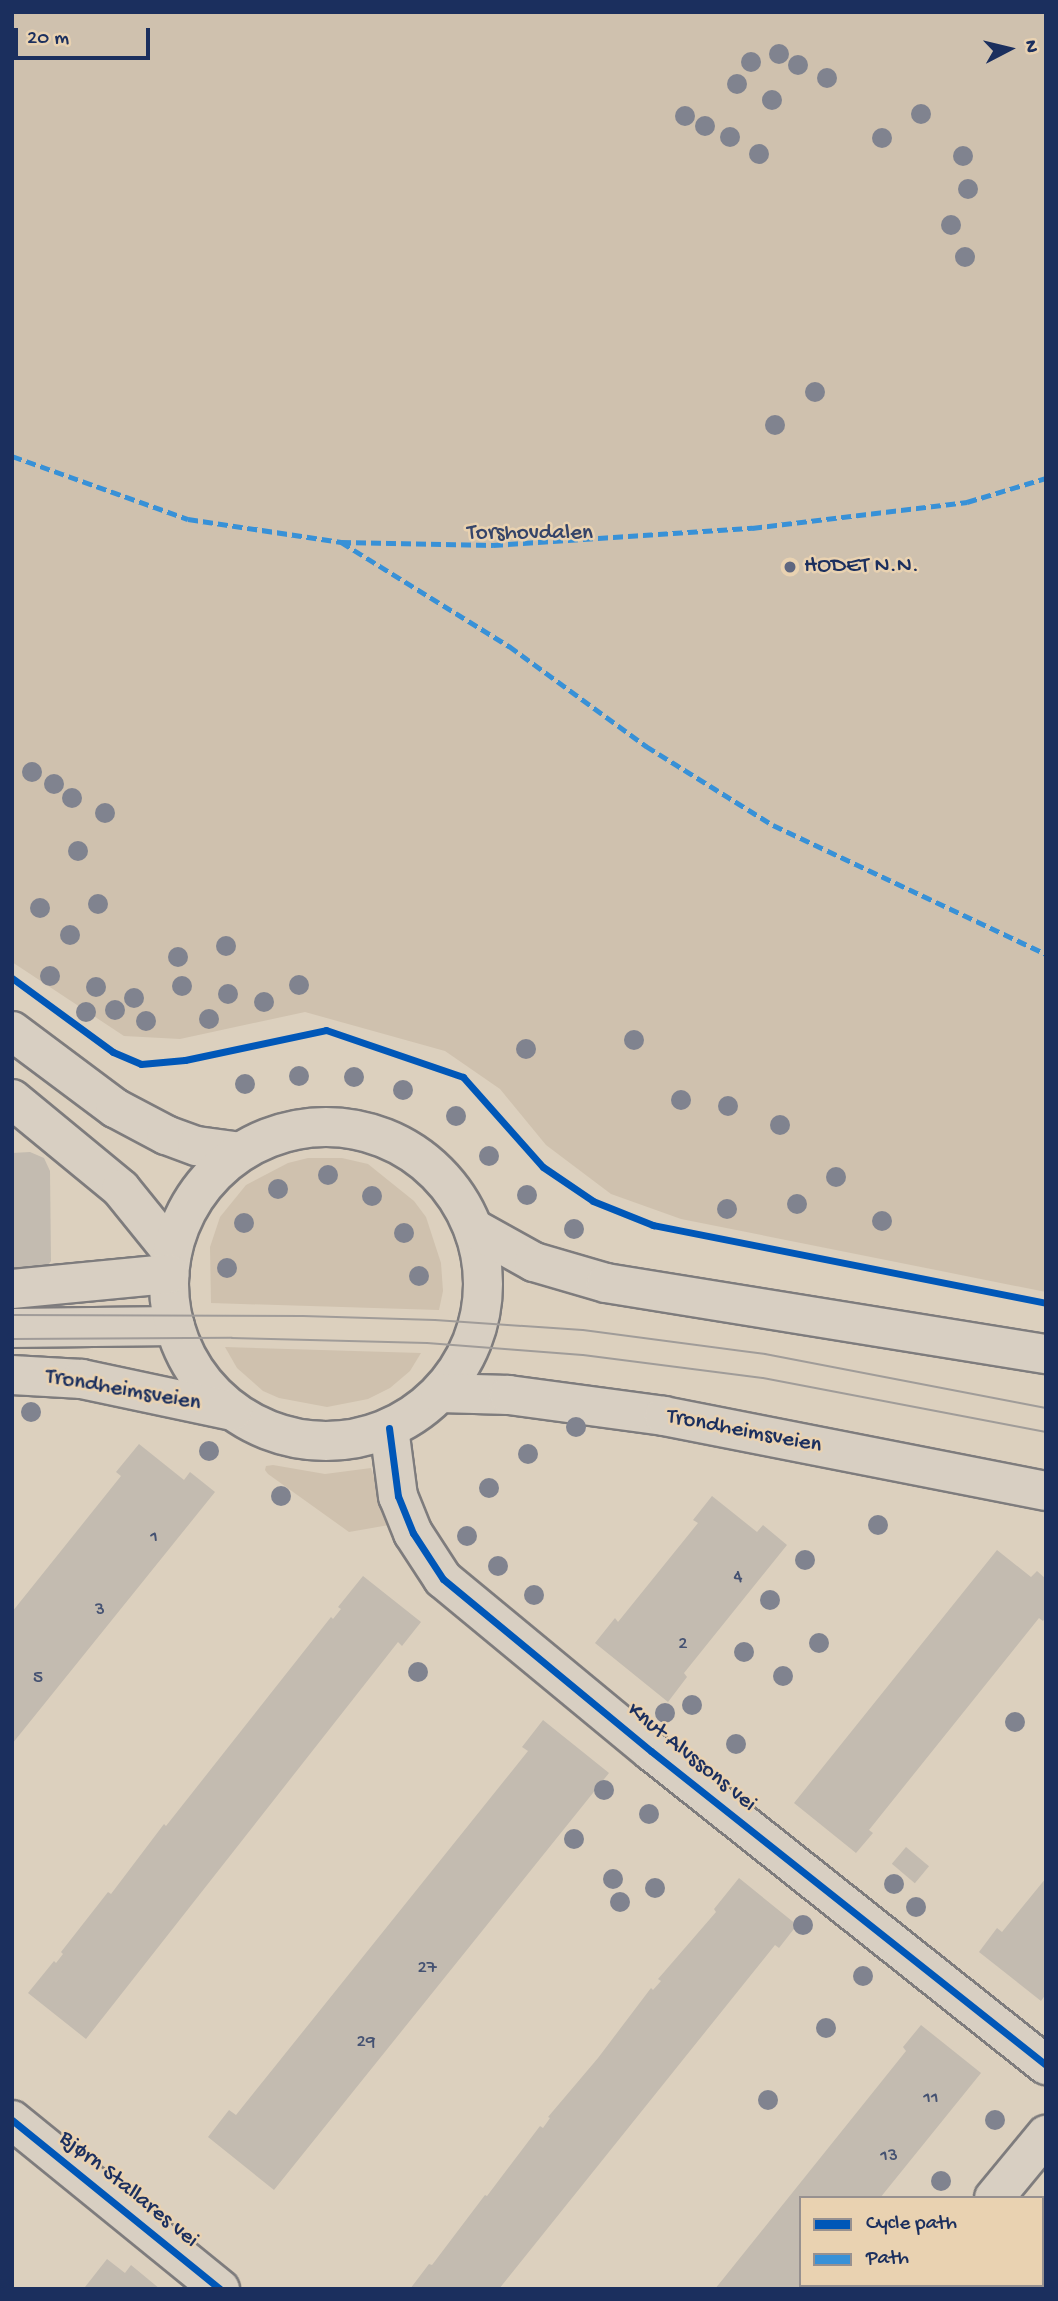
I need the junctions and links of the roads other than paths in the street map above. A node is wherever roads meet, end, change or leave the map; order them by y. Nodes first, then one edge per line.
1 (12, 1031) edge
2 (12, 1099) edge
3 (240, 1152) junction
4 (473, 1228) junction
5 (171, 1263) junction
6 (12, 1289) edge
7 (175, 1326) junction
8 (12, 1328) edge
9 (1046, 1354) edge
10 (12, 1375) edge
11 (440, 1393) junction
12 (233, 1411) junction
13 (389, 1428) junction
14 (1046, 1491) edge
15 (1046, 2065) edge
16 (12, 2120) edge
17 (1046, 2135) edge
18 (996, 2196) edge
19 (220, 2289) edge

1 - 3 main road
2 - 5 main road
3 - 4 main road
3 - 5 main road
4 - 9 main road
4 - 11 main road
5 - 6 main road
5 - 7 main road
7 - 8 main road
7 - 12 main road
10 - 12 main road, Trondheimsveien
11 - 13 main road
11 - 14 main road, Trondheimsveien
12 - 13 main road
13 - 15 main road, Knut Alvssons vei
16 - 19 main road, Bjørn Stallares vei
17 - 18 main road

